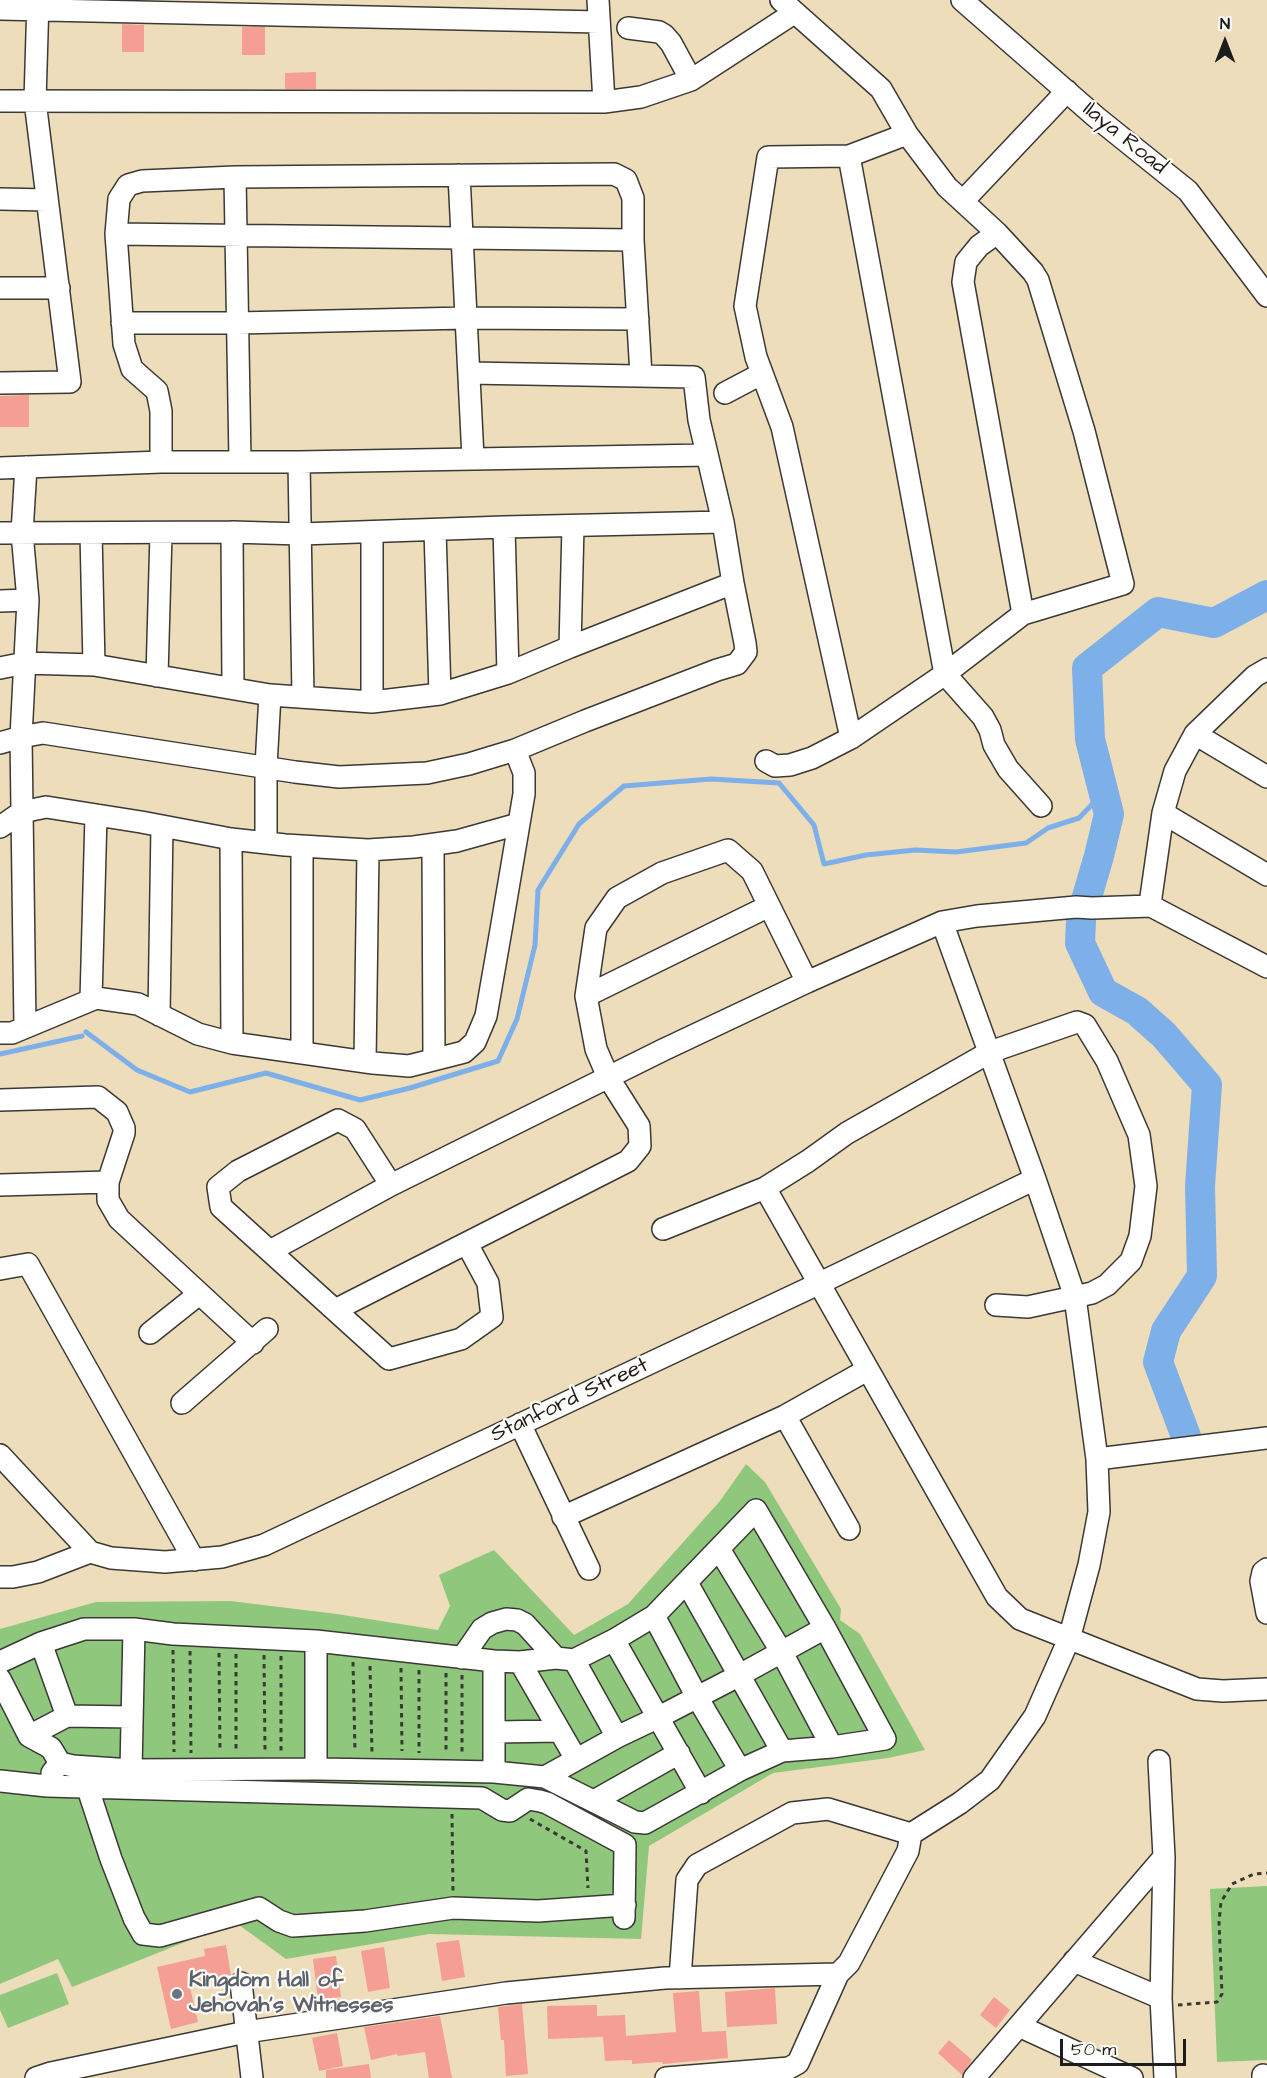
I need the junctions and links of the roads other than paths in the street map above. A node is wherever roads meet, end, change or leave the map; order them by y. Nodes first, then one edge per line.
1 (598, 0) edge
2 (962, 0) edge
3 (38, 5) edge
4 (788, 6) edge
5 (0, 9) edge
6 (599, 22) junction
7 (628, 28) dead end
8 (691, 80) junction
9 (1067, 91) junction
10 (0, 101) edge
11 (35, 101) junction
12 (604, 102) junction
13 (907, 134) junction
14 (849, 156) junction
15 (459, 175) junction
16 (235, 177) junction
17 (0, 199) edge
18 (47, 200) junction
19 (963, 201) junction
20 (997, 233) junction
21 (116, 234) junction
22 (236, 236) junction
23 (462, 238) junction
24 (633, 240) junction
25 (0, 288) edge
26 (59, 288) junction
27 (1267, 296) edge
28 (466, 318) junction
29 (638, 319) junction
30 (122, 323) junction
31 (237, 323) junction
32 (469, 372) junction
33 (761, 374) junction
34 (641, 375) junction
35 (0, 384) edge
36 (725, 393) dead end
37 (707, 455) junction
38 (473, 458) junction
39 (240, 460) junction
40 (161, 462) junction
41 (299, 462) junction
42 (26, 467) junction
43 (0, 468) edge
44 (723, 522) junction
45 (573, 526) junction
46 (504, 527) junction
47 (435, 530) junction
48 (232, 532) junction
49 (372, 532) junction
50 (0, 533) edge
51 (22, 533) junction
52 (91, 533) junction
53 (161, 533) junction
54 (301, 534) junction
55 (733, 583) junction
56 (28, 600) junction
57 (0, 601) edge
58 (1023, 614) junction
59 (570, 647) junction
60 (25, 663) junction
61 (94, 665) junction
62 (0, 668) edge
63 (508, 673) junction
64 (945, 674) junction
65 (157, 676) junction
66 (1263, 676) edge
67 (233, 688) junction
68 (440, 694) junction
69 (270, 695) junction
70 (303, 697) junction
71 (372, 702) junction
72 (1195, 734) junction
73 (21, 737) junction
74 (851, 738) junction
75 (0, 743) edge
76 (515, 750) junction
77 (766, 760) dead end
78 (266, 766) junction
79 (1267, 777) edge
80 (1041, 806) dead end
81 (22, 812) junction
82 (1163, 813) junction
83 (96, 815) junction
84 (518, 824) junction
85 (162, 826) junction
86 (0, 827) edge
87 (231, 839) junction
88 (266, 842) junction
89 (433, 845) junction
90 (302, 846) junction
91 (368, 850) junction
92 (1267, 875) edge
93 (769, 906) junction
94 (1151, 906) junction
95 (942, 922) junction
96 (1267, 967) edge
97 (807, 982) junction
98 (586, 996) junction
99 (91, 1000) junction
100 (159, 1015) junction
101 (25, 1027) junction
102 (0, 1033) edge
103 (232, 1043) junction
104 (302, 1052) junction
105 (990, 1053) junction
106 (434, 1059) junction
107 (365, 1062) junction
108 (608, 1077) junction
109 (0, 1100) edge
110 (1035, 1179) junction
111 (108, 1182) junction
112 (0, 1185) edge
113 (391, 1185) junction
114 (765, 1188) junction
115 (663, 1229) dead end
116 (467, 1244) junction
117 (270, 1251) junction
118 (0, 1269) edge
119 (818, 1284) junction
120 (199, 1294) junction
121 (1075, 1297) junction
122 (996, 1305) dead end
123 (334, 1310) junction
124 (150, 1333) dead end
125 (867, 1370) junction
126 (182, 1402) dead end
127 (785, 1416) junction
128 (520, 1424) junction
129 (1267, 1438) edge
130 (0, 1455) edge
131 (1097, 1460) junction
132 (563, 1517) junction
133 (849, 1529) dead end
134 (719, 1549) junction
135 (90, 1552) junction
136 (194, 1560) junction
137 (589, 1569) dead end
138 (1265, 1570) edge
139 (0, 1577) edge
140 (687, 1583) junction
141 (1267, 1612) edge
142 (654, 1616) junction
143 (825, 1628) junction
144 (134, 1629) junction
145 (1069, 1639) junction
146 (614, 1640) junction
147 (316, 1641) junction
148 (41, 1643) junction
149 (781, 1651) junction
150 (454, 1657) junction
151 (565, 1659) junction
152 (494, 1661) junction
153 (0, 1662) edge
154 (520, 1662) junction
155 (738, 1676) junction
156 (0, 1678) edge
157 (1267, 1689) edge
158 (697, 1697) junction
159 (67, 1716) junction
160 (132, 1717) junction
161 (659, 1717) junction
162 (560, 1731) junction
163 (495, 1732) junction
164 (29, 1736) junction
165 (617, 1737) junction
166 (832, 1747) junction
167 (782, 1751) junction
168 (679, 1753) junction
169 (576, 1759) junction
170 (1160, 1761) dead end
171 (60, 1763) junction
172 (316, 1769) junction
173 (131, 1770) junction
174 (740, 1770) junction
175 (494, 1772) junction
176 (545, 1777) junction
177 (0, 1781) edge
178 (47, 1786) junction
179 (87, 1786) junction
180 (701, 1793) junction
181 (594, 1801) junction
182 (911, 1834) junction
183 (1164, 1857) junction
184 (1074, 1961) junction
185 (837, 1974) junction
186 (680, 1978) junction
187 (241, 1983) dead end
188 (1161, 2002) junction
189 (1019, 2026) junction
190 (246, 2032) junction
191 (36, 2078) edge
192 (252, 2078) edge
193 (666, 2078) edge
194 (974, 2078) edge
195 (1132, 2078) edge
196 (1165, 2078) edge

1 - 6 street
2 - 9 street, Ilaya Road
3 - 5 street
3 - 6 street
3 - 11 street
4 - 8 street
4 - 13 street
6 - 12 street
7 - 8 street
8 - 12 street
9 - 19 street
9 - 27 street, Ilaya Road
10 - 11 street
11 - 12 street
11 - 18 street
13 - 14 street
13 - 19 street
14 - 33 street
14 - 64 street
15 - 16 street
15 - 23 street
15 - 24 street
16 - 21 street
16 - 22 street
17 - 18 street
18 - 26 street
19 - 20 street
20 - 58 street
20 - 58 street
21 - 22 street
21 - 30 street
22 - 23 street
22 - 31 street
23 - 24 street
23 - 28 street
24 - 29 street
25 - 26 street
26 - 35 street
28 - 29 street
28 - 31 street
28 - 32 street
29 - 34 street
30 - 31 street
30 - 40 street
31 - 39 street
32 - 34 street
32 - 38 street
33 - 36 street
33 - 74 street
34 - 37 street
37 - 38 street
37 - 44 street
38 - 41 street
39 - 40 street
39 - 41 street
40 - 42 street
41 - 54 street
42 - 43 street
42 - 51 street
44 - 45 street
44 - 55 street
45 - 46 street
45 - 59 street
46 - 47 street
46 - 63 street
47 - 49 street
47 - 68 street
48 - 53 street
48 - 54 street
48 - 67 street
49 - 54 street
49 - 71 street
50 - 51 street
51 - 52 street
51 - 56 street
52 - 53 street
52 - 61 street
53 - 65 street
54 - 70 street
55 - 59 street
55 - 76 street
56 - 57 street
56 - 60 street
58 - 64 street
59 - 63 street
60 - 61 street
60 - 62 street
60 - 73 street
61 - 65 street
63 - 68 street
64 - 74 street
64 - 80 street
65 - 67 street
66 - 72 street
67 - 69 street
68 - 71 street
69 - 70 street
69 - 78 street
70 - 71 street
72 - 79 street
72 - 82 street
73 - 75 street
73 - 78 street
73 - 81 street
74 - 77 street
76 - 78 street
76 - 84 street
78 - 88 street
81 - 83 street
81 - 86 street
81 - 101 street
82 - 92 street
82 - 94 street
83 - 85 street
83 - 99 street
84 - 89 street
84 - 106 street
85 - 87 street
85 - 100 street
87 - 88 street
87 - 103 street
88 - 90 street
89 - 91 street
89 - 106 street
90 - 91 street
90 - 104 street
91 - 107 street
93 - 97 street
93 - 98 street
93 - 98 street
94 - 95 street
94 - 96 street
95 - 97 street
95 - 105 street
97 - 108 street
98 - 108 street
99 - 100 street
99 - 101 street
100 - 103 street
101 - 102 street
103 - 104 street
104 - 107 street
105 - 110 street
105 - 114 street
105 - 121 street
106 - 107 street
108 - 113 street
108 - 116 street
109 - 111 street
110 - 119 street, Stanford Street
110 - 121 street
111 - 112 street
111 - 120 street
113 - 117 street
113 - 117 street
114 - 115 street
114 - 119 street
116 - 123 street
116 - 123 street
117 - 123 street
118 - 136 street
119 - 125 street
119 - 128 street, Stanford Street
120 - 124 street
120 - 126 street
121 - 122 street
121 - 131 street
125 - 127 street
125 - 145 street
127 - 132 street
127 - 133 street
128 - 132 street
128 - 136 street, Stanford Street
129 - 131 street
130 - 135 street
131 - 145 street
132 - 137 street
134 - 140 street
134 - 143 street
134 - 149 street
135 - 136 street, Stanford Street
135 - 139 street
138 - 141 street
140 - 142 street
140 - 155 street
142 - 146 street
142 - 158 street
143 - 149 street
143 - 166 street
144 - 147 street
144 - 148 street
144 - 160 street
145 - 157 street
145 - 182 street
146 - 151 street
146 - 161 street
147 - 150 street
147 - 172 street
148 - 153 street
148 - 159 street
149 - 155 street
149 - 166 street
150 - 151 street
150 - 152 street
151 - 154 street
151 - 165 street
152 - 154 street
152 - 163 street
154 - 162 street
155 - 158 street
155 - 167 street
156 - 164 street
158 - 161 street
158 - 174 street
159 - 160 street
159 - 164 street
160 - 173 street
161 - 165 street
161 - 168 street
162 - 163 street
162 - 169 street
163 - 175 street
164 - 171 street
165 - 169 street
166 - 167 street
167 - 174 street
168 - 180 street
168 - 181 street
169 - 176 street
170 - 183 street
171 - 173 street
171 - 178 street
172 - 173 street
172 - 175 street
174 - 180 street
175 - 176 street
176 - 181 street
177 - 178 street
178 - 179 street
179 - 179 street
180 - 181 street
182 - 185 street
182 - 186 street
183 - 184 street
183 - 188 street
184 - 188 street
184 - 189 street
185 - 186 street
185 - 193 street
186 - 190 street
187 - 190 street
188 - 196 street
189 - 194 street
189 - 195 street
190 - 191 street
190 - 192 street

